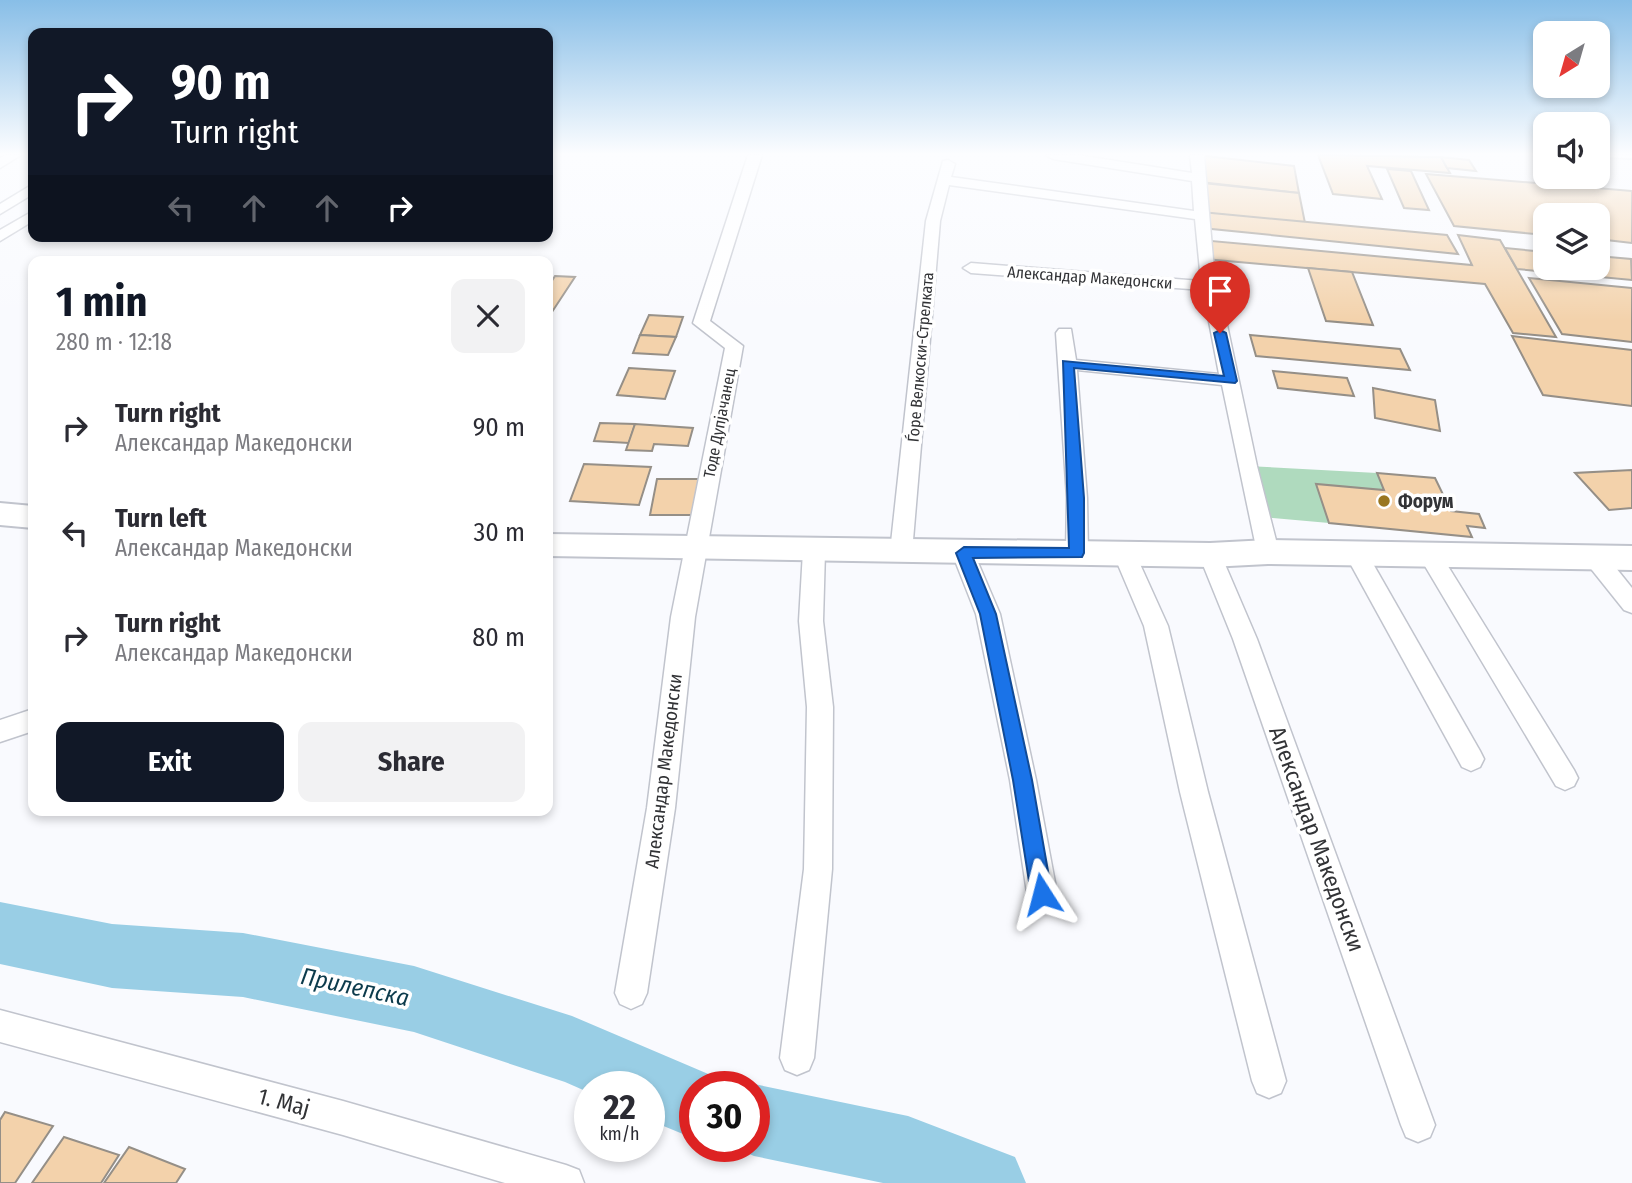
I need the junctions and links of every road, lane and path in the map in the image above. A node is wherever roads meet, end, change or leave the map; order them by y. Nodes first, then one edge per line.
1 (737, 210) edge
2 (936, 210) edge
3 (1168, 210) edge
4 (1202, 210) edge
5 (1202, 216) junction
6 (28, 218) edge
7 (0, 237) edge
8 (971, 268) dead end
9 (1210, 286) junction
10 (1065, 333) dead end
11 (1068, 364) junction
12 (1231, 381) junction
13 (0, 514) edge
14 (28, 517) edge
15 (553, 545) edge
16 (694, 548) junction
17 (814, 551) junction
18 (901, 552) junction
19 (1268, 552) junction
20 (964, 553) junction
21 (1077, 553) junction
22 (1124, 554) junction
23 (1356, 554) junction
24 (1210, 555) junction
25 (1430, 556) junction
26 (1632, 558) edge
27 (1596, 559) junction
28 (1632, 604) edge
29 (28, 722) edge
30 (0, 731) edge
31 (1471, 759) dead end
32 (1566, 778) dead end
33 (1042, 894) dead end
34 (631, 993) dead end
35 (0, 1026) edge
36 (797, 1059) dead end
37 (1269, 1081) dead end
38 (1418, 1125) dead end
39 (566, 1183) edge

1 - 16 street, Тоде Дупјачанец
2 - 18 street, Ѓоре Велкоски-Стрелката
3 - 5 street
4 - 5 street
5 - 9 street
6 - 7 street
8 - 9 street, Александар Македонски
9 - 12 street
10 - 11 street
11 - 12 street
11 - 21 street
12 - 19 street
13 - 14 street
15 - 16 street
16 - 17 street
16 - 34 street, Александар Македонски
17 - 18 street
17 - 36 street
18 - 20 street
19 - 23 street
19 - 24 street
20 - 21 street
20 - 33 street
21 - 22 street
22 - 24 street
22 - 37 street
23 - 25 street
23 - 31 street
24 - 38 street, Александар Македонски
25 - 27 street
25 - 32 street
26 - 27 street
27 - 28 street
29 - 30 street
35 - 39 street, 1. Мај

